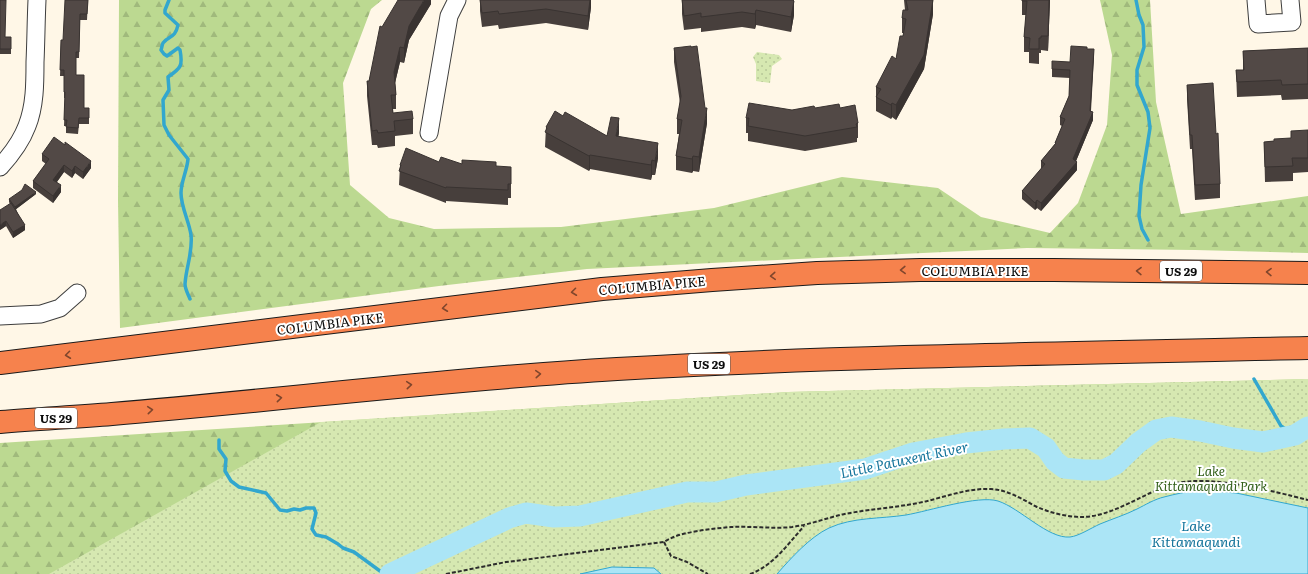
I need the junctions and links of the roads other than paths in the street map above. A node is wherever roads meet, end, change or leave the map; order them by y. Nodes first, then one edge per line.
1 (37, 0) edge
2 (457, 0) edge
3 (1256, 0) edge
4 (1290, 0) edge
5 (429, 133) dead end
6 (0, 167) edge
7 (1308, 273) edge
8 (77, 293) dead end
9 (0, 316) edge
10 (1308, 348) edge
11 (0, 363) edge
12 (0, 422) edge

1 - 6 street
2 - 5 street
3 - 4 street
7 -> 11 highway, COLUMBIA PIKE / US 29
8 - 9 street
12 -> 10 highway, US 29

